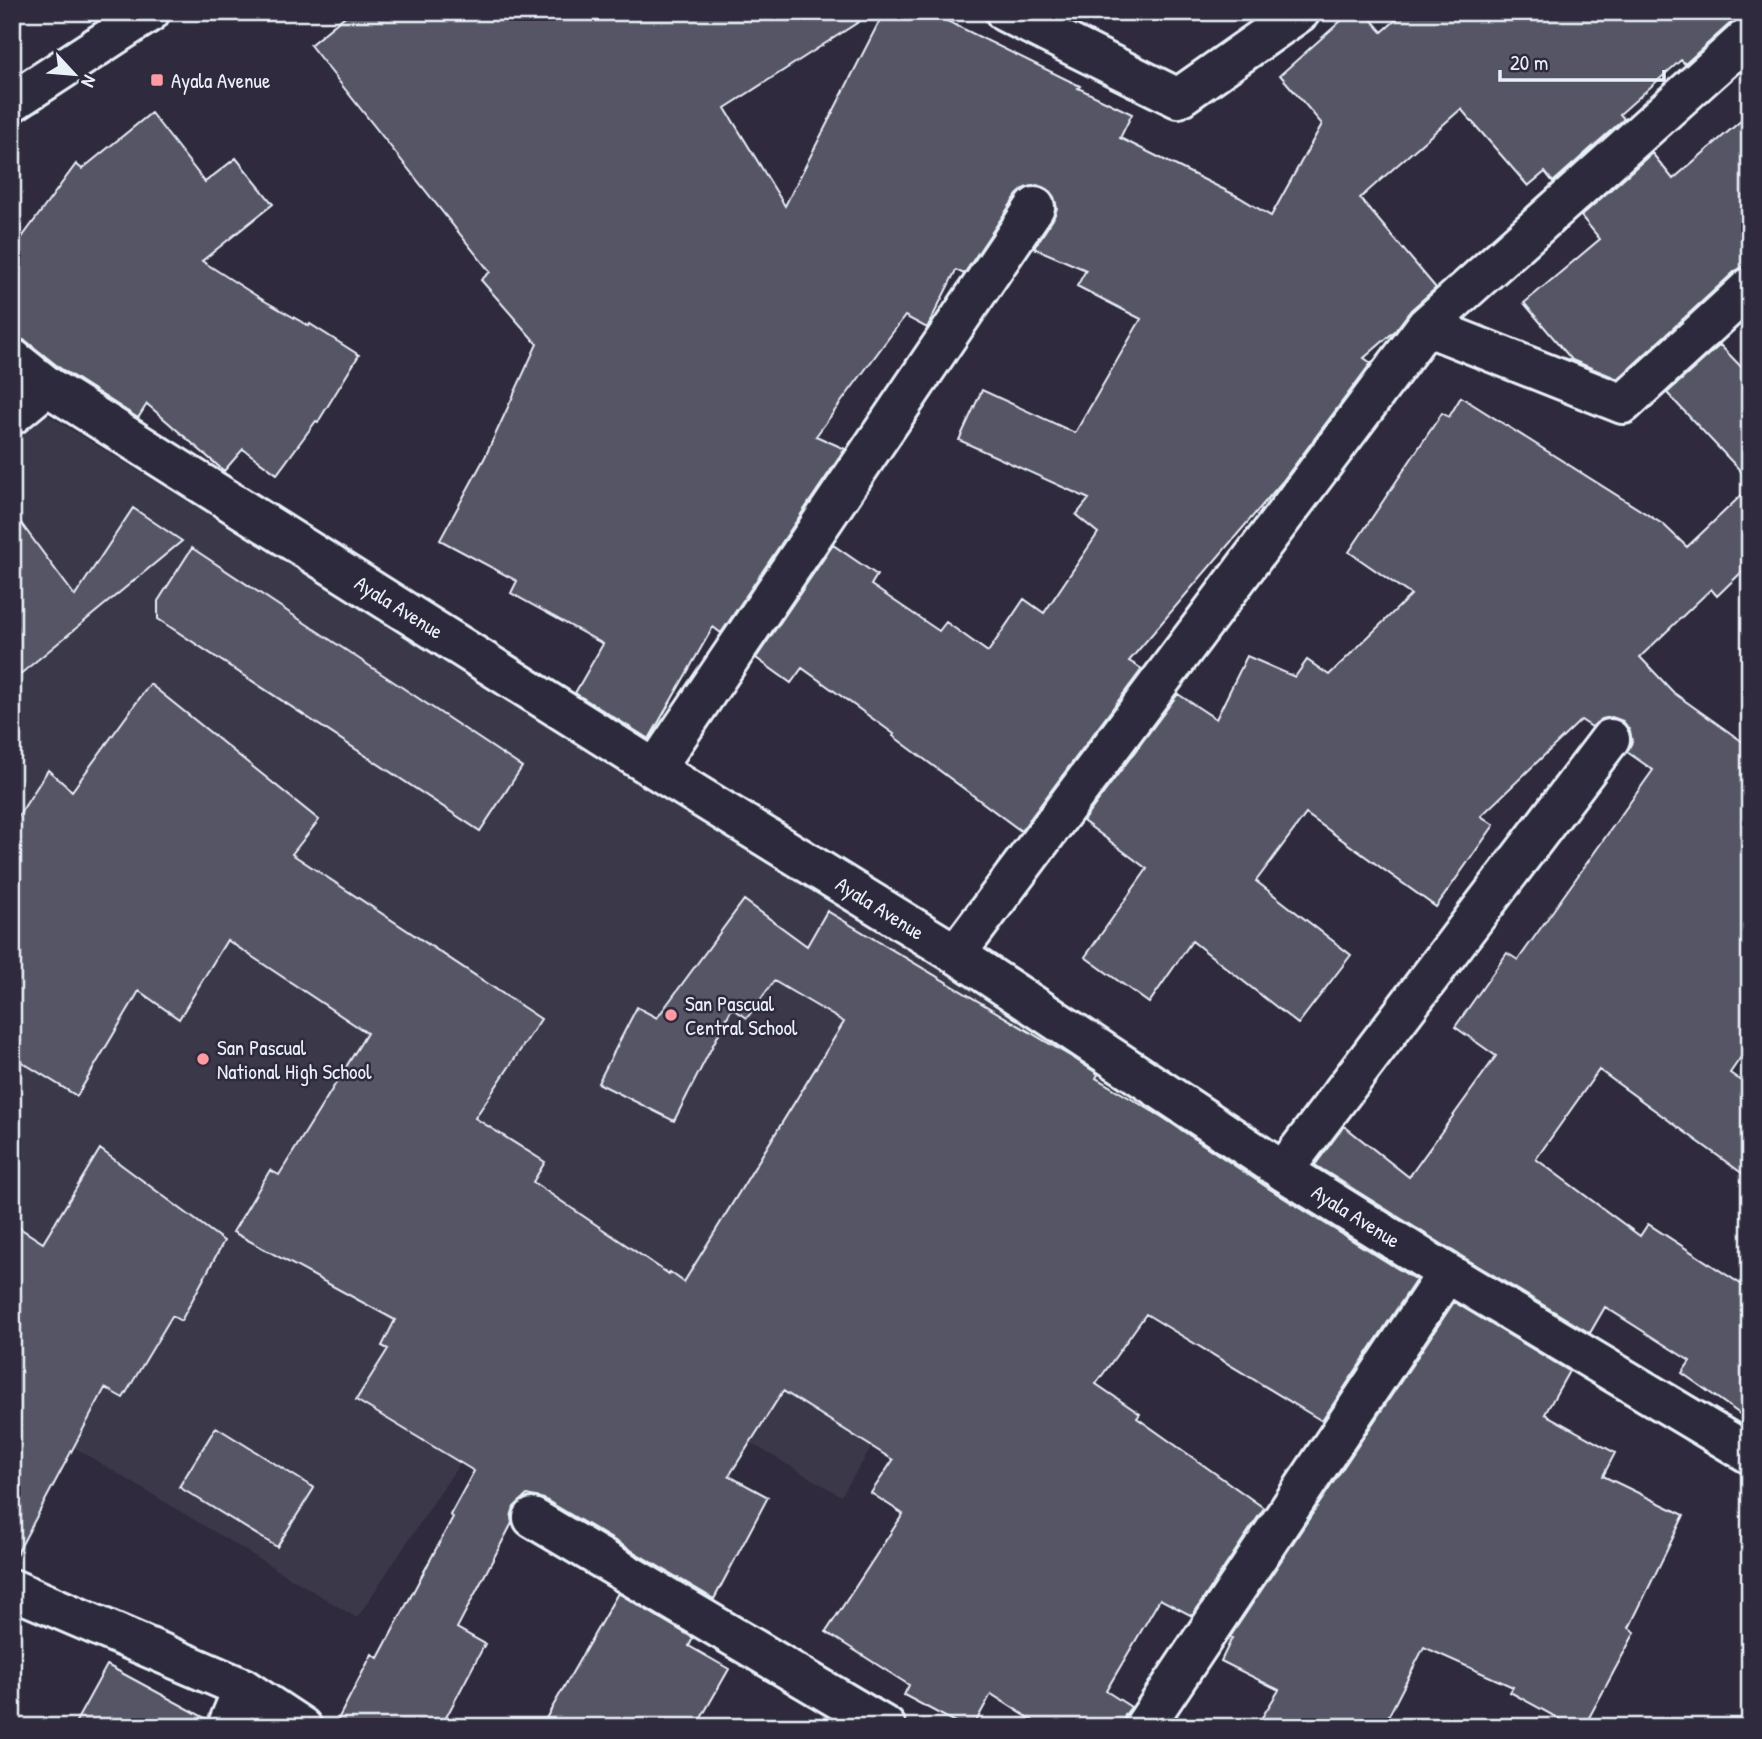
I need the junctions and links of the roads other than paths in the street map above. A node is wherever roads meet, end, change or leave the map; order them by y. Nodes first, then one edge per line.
1 (150, 12) edge
2 (1005, 12) edge
3 (1300, 12) edge
4 (1750, 35) edge
5 (12, 102) edge
6 (1035, 207) dead end
7 (1750, 287) edge
8 (1426, 326) junction
9 (12, 358) edge
10 (47, 386) junction
11 (12, 415) edge
12 (1610, 739) dead end
13 (655, 769) junction
14 (956, 954) junction
15 (1283, 1171) junction
16 (1447, 1273) junction
17 (1750, 1454) edge
18 (533, 1518) dead end
19 (15, 1596) edge
20 (243, 1688) junction
21 (226, 1727) edge
22 (302, 1727) edge
23 (886, 1727) edge
24 (1144, 1727) edge

1 - 5 street
2 - 3 street
4 - 8 street
6 - 13 street
7 - 8 street
8 - 14 street
9 - 10 street, Ayala Avenue
10 - 11 street
10 - 13 street, Ayala Avenue
12 - 15 street
13 - 14 street, Ayala Avenue
14 - 15 street, Ayala Avenue
15 - 16 street, Ayala Avenue
16 - 17 street, Ayala Avenue
16 - 24 street
18 - 23 street
19 - 20 street
20 - 21 street
20 - 22 street

